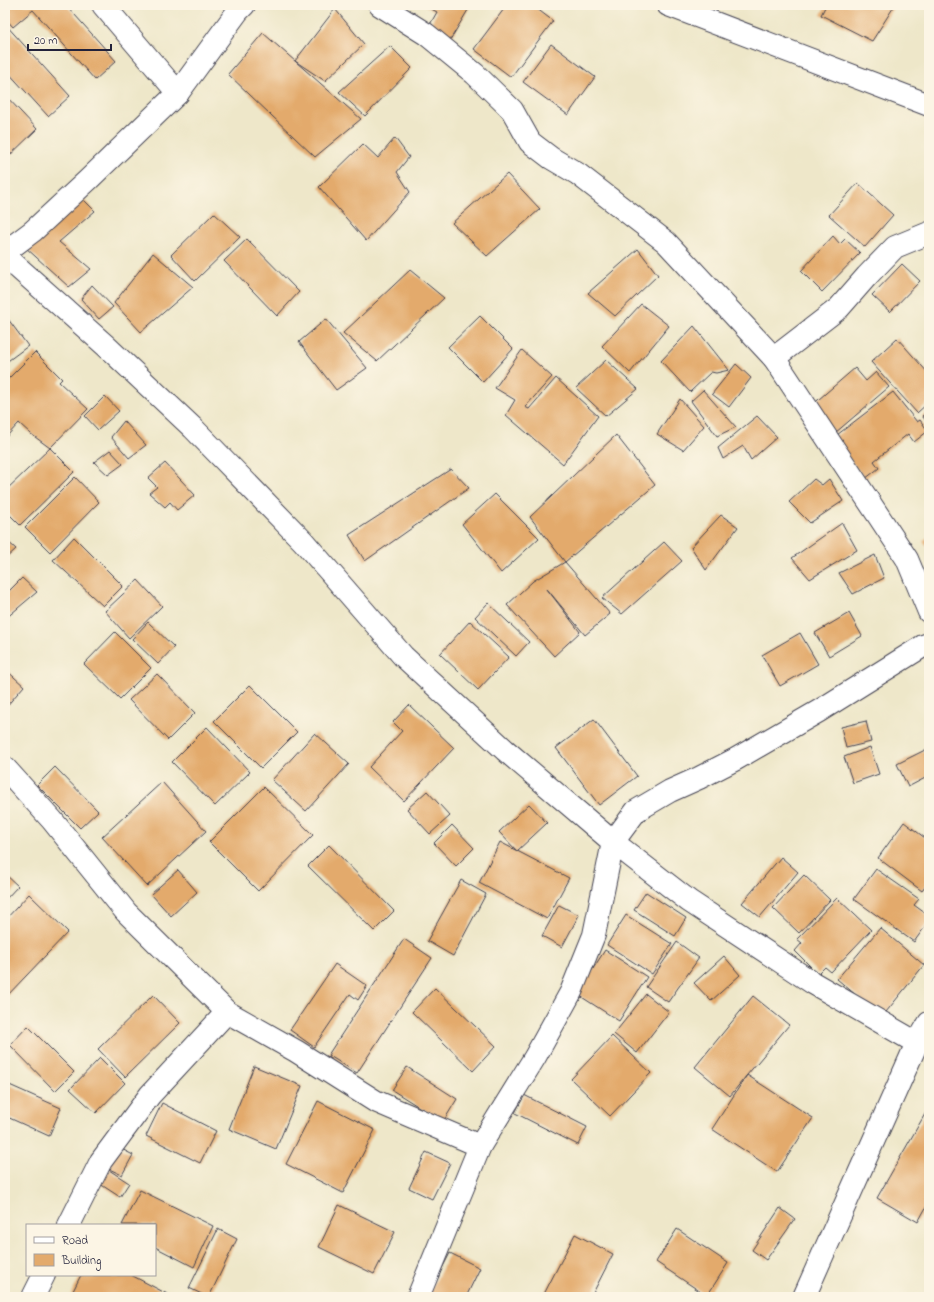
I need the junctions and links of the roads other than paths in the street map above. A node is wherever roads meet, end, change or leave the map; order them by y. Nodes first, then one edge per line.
1 (103, 5) edge
2 (244, 5) edge
3 (380, 5) edge
4 (668, 5) edge
5 (178, 93) junction
6 (929, 105) edge
7 (929, 233) edge
8 (5, 252) edge
9 (5, 256) edge
10 (774, 358) junction
11 (929, 612) edge
12 (929, 644) edge
13 (5, 768) edge
14 (613, 842) junction
15 (227, 1012) junction
16 (929, 1023) edge
17 (917, 1043) junction
18 (480, 1146) junction
19 (70, 1224) edge
20 (44, 1276) edge
21 (33, 1297) edge
22 (418, 1297) edge
23 (804, 1297) edge

1 - 5 street
2 - 5 street
3 - 10 street
4 - 6 street
5 - 8 street
7 - 10 street
9 - 14 street
10 - 11 street
12 - 14 street
13 - 15 street
14 - 17 street
14 - 18 street
15 - 18 street
15 - 19 street
16 - 17 street
17 - 23 street
18 - 22 street
20 - 21 street

